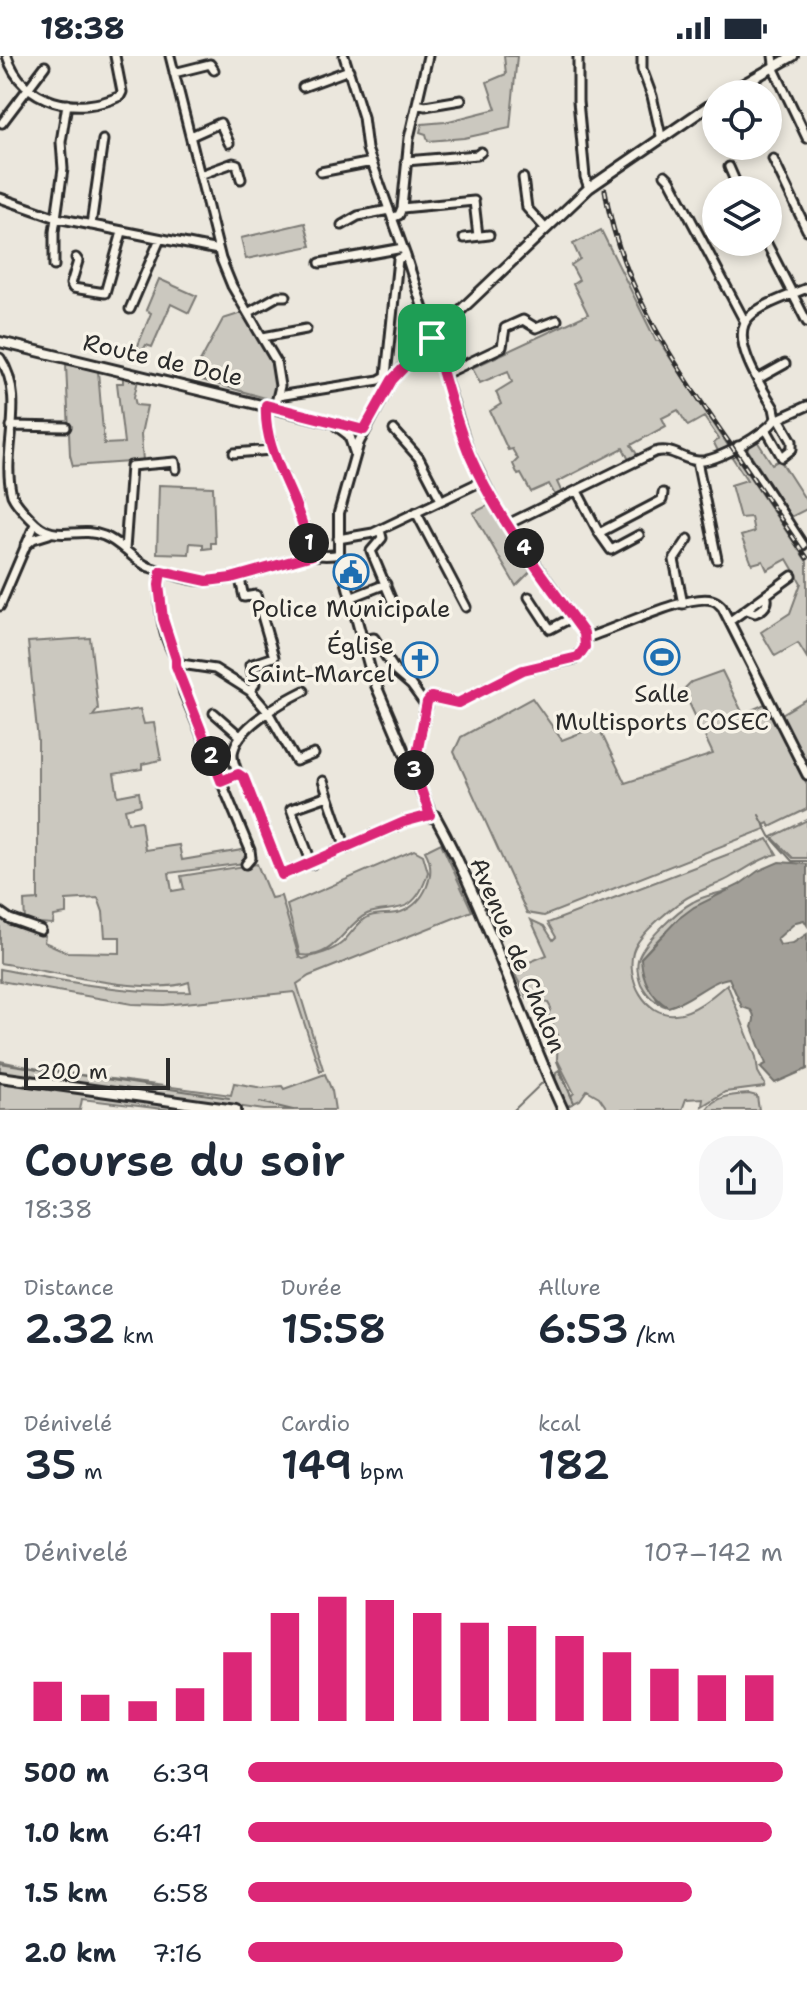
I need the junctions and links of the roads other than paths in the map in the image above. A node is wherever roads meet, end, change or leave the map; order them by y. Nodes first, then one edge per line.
1 (7, 56) edge
2 (115, 56) edge
3 (170, 56) edge
4 (344, 56) edge
5 (428, 56) edge
6 (578, 56) edge
7 (642, 56) edge
8 (773, 56) edge
9 (793, 56) edge
10 (45, 66) dead end
11 (773, 67) junction
12 (214, 70) dead end
13 (349, 70) junction
14 (174, 73) junction
15 (750, 80) edge
16 (303, 87) dead end
17 (28, 88) junction
18 (461, 100) dead end
19 (67, 104) junction
20 (417, 104) junction
21 (702, 110) edge
22 (2, 123) edge
23 (806, 134) edge
24 (191, 136) junction
25 (661, 136) junction
26 (103, 140) dead end
27 (229, 143) dead end
28 (481, 152) dead end
29 (773, 160) edge
30 (406, 161) junction
31 (372, 162) junction
32 (729, 167) dead end
33 (321, 172) dead end
34 (200, 175) junction
35 (665, 175) dead end
36 (733, 176) edge
37 (523, 178) dead end
38 (241, 179) dead end
39 (589, 188) junction
40 (0, 198) edge
41 (402, 208) junction
42 (390, 214) junction
43 (57, 218) junction
44 (91, 225) junction
45 (342, 225) dead end
46 (546, 229) junction
47 (807, 230) edge
48 (122, 232) junction
49 (489, 235) dead end
50 (478, 236) junction
51 (464, 238) dead end
52 (160, 239) junction
53 (218, 250) junction
54 (404, 252) junction
55 (773, 256) edge
56 (76, 258) dead end
57 (320, 263) dead end
58 (54, 266) dead end
59 (807, 288) edge
60 (793, 294) junction
61 (286, 296) dead end
62 (130, 309) dead end
63 (248, 313) junction
64 (557, 320) dead end
65 (745, 322) junction
66 (807, 322) edge
67 (263, 337) junction
68 (432, 338) junction
69 (305, 339) dead end
70 (2, 342) edge
71 (1, 360) edge
72 (785, 364) dead end
73 (445, 374) junction
74 (758, 379) junction
75 (278, 396) junction
76 (270, 406) junction
77 (807, 406) edge
78 (778, 419) junction
79 (329, 421) junction
80 (11, 426) junction
81 (66, 427) dead end
82 (364, 430) junction
83 (394, 430) dead end
84 (767, 431) junction
85 (738, 446) junction
86 (271, 450) junction
87 (234, 453) dead end
88 (355, 453) junction
89 (697, 461) junction
90 (176, 469) dead end
91 (482, 481) junction
92 (577, 491) junction
93 (11, 492) junction
94 (0, 493) edge
95 (663, 493) dead end
96 (441, 500) junction
97 (416, 512) junction
98 (35, 524) junction
99 (508, 524) junction
100 (380, 530) junction
101 (50, 533) junction
102 (599, 533) junction
103 (639, 535) dead end
104 (338, 539) junction
105 (688, 539) dead end
106 (803, 545) dead end
107 (23, 547) junction
108 (125, 550) junction
109 (339, 554) junction
110 (313, 555) junction
111 (717, 559) dead end
112 (161, 571) junction
113 (239, 575) junction
114 (792, 576) dead end
115 (386, 584) junction
116 (529, 597) dead end
117 (350, 598) junction
118 (683, 604) junction
119 (0, 606) edge
120 (466, 607) dead end
121 (395, 608) dead end
122 (573, 617) junction
123 (730, 621) junction
124 (361, 640) junction
125 (585, 640) junction
126 (176, 659) junction
127 (250, 691) junction
128 (304, 691) dead end
129 (427, 707) junction
130 (268, 712) junction
131 (214, 713) dead end
132 (240, 736) junction
133 (314, 754) dead end
134 (414, 769) junction
135 (238, 774) junction
136 (807, 775) edge
137 (221, 781) junction
138 (323, 781) dead end
139 (328, 796) junction
140 (433, 814) junction
141 (346, 848) junction
142 (246, 864) dead end
143 (312, 864) junction
144 (0, 912) edge
145 (41, 930) dead end
146 (0, 1077) edge
147 (236, 1110) edge
148 (563, 1110) edge

1 - 17 street
2 - 19 street
3 - 14 street
4 - 13 street
5 - 20 street
6 - 39 street
7 - 25 street
8 - 11 street
9 - 11 main road
10 - 17 street
11 - 15 main road
11 - 23 street
12 - 14 street
13 - 16 street
13 - 31 street
14 - 24 street
17 - 19 street
17 - 22 street
18 - 20 street
19 - 43 street
20 - 30 street
21 - 25 main road, Avenue de Chalon
24 - 27 street
24 - 34 street
25 - 39 main road, Avenue de Chalon
26 - 44 street
28 - 30 street
29 - 47 street
30 - 41 street
31 - 33 street
31 - 42 street
32 - 36 street
34 - 38 street
34 - 53 street
35 - 65 street
37 - 46 street
39 - 46 main road, Avenue de Chalon
40 - 43 street
41 - 42 street
41 - 50 street
42 - 45 street
42 - 54 street
43 - 44 street
43 - 58 street
44 - 48 street
46 - 68 main road, Avenue de Chalon
48 - 52 street
48 - 56 street
49 - 50 street
50 - 51 street
52 - 53 street
52 - 62 street
53 - 63 street
54 - 57 street
54 - 68 street
54 - 75 street
55 - 60 street
59 - 60 street
60 - 65 street
60 - 66 street
61 - 63 street
63 - 67 street
64 - 73 street
65 - 74 street
67 - 69 street
67 - 75 street
68 - 73 street
68 - 82 main road, Avenue de Chalon
70 - 71 street
70 - 76 main road, Route de Dole
71 - 80 street
72 - 74 street
73 - 91 street
74 - 78 street
75 - 76 street
76 - 79 main road, Route de Dole
76 - 86 street
77 - 78 street
78 - 84 street
78 - 84 street
79 - 82 main road, Route de Dole
79 - 88 main road
80 - 81 street
80 - 93 street
82 - 88 main road, Avenue de Chalon
83 - 96 street
84 - 85 street
85 - 89 street
85 - 106 street
86 - 87 street
86 - 110 street
88 - 104 main road, Avenue de Chalon
89 - 92 street
89 - 111 street
90 - 108 street
91 - 96 street
91 - 99 street
92 - 99 street
92 - 102 street
93 - 94 street
93 - 98 street
95 - 102 street
96 - 97 street
97 - 100 street
97 - 120 street
98 - 101 street
98 - 107 street
99 - 122 street
100 - 104 street
100 - 115 street
101 - 107 street
101 - 108 street
102 - 103 street
104 - 109 main road, Avenue de Chalon
105 - 118 street
107 - 119 street
108 - 112 street
109 - 110 street
109 - 117 main road, Avenue de Chalon
110 - 113 street
112 - 113 street
112 - 126 street
113 - 127 street
114 - 123 street
115 - 117 street
115 - 121 street
116 - 122 street
117 - 124 main road, Avenue de Chalon
118 - 123 street
118 - 125 street
122 - 125 street
123 - 136 street
124 - 129 street
124 - 134 main road, Avenue de Chalon
125 - 129 street
126 - 127 street
126 - 137 street
127 - 130 street
128 - 130 street
129 - 134 street
130 - 132 street
130 - 133 street
131 - 132 street
132 - 135 street
134 - 140 main road, Avenue de Chalon
135 - 137 street
135 - 143 street
137 - 142 street
138 - 139 street
139 - 141 street
139 - 143 street
140 - 141 street
140 - 148 main road, Avenue de Chalon
141 - 143 street
144 - 145 street
146 - 147 main road

